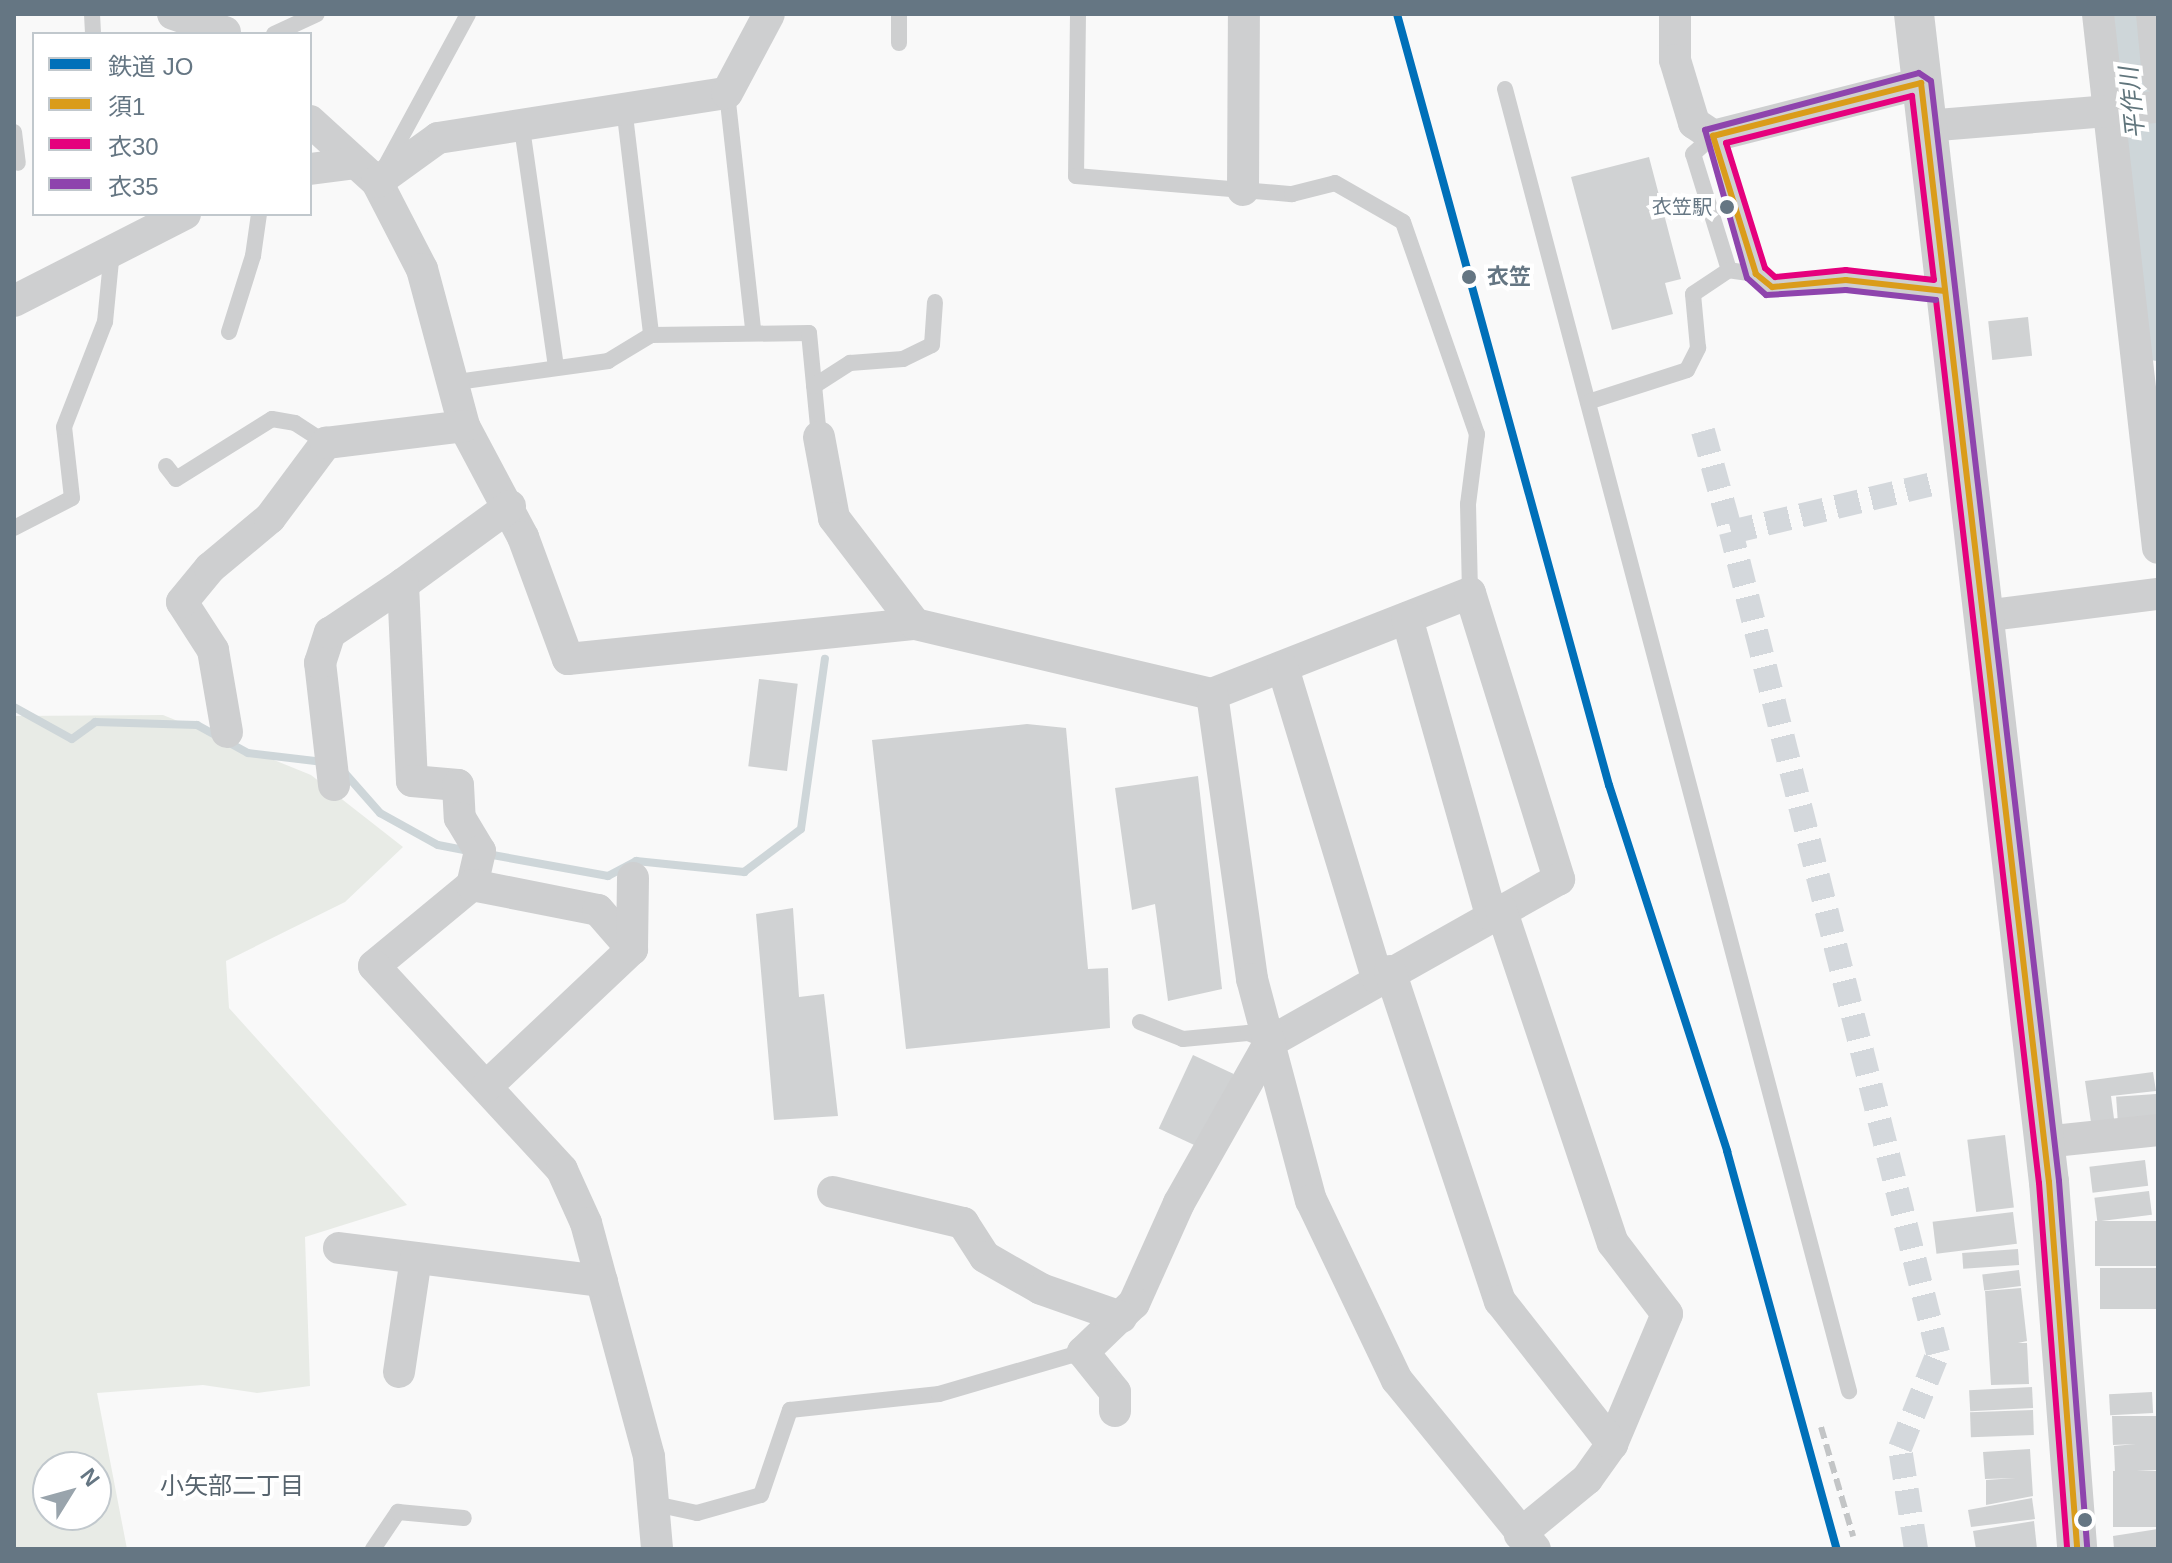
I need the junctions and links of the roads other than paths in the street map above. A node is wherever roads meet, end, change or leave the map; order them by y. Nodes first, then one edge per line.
1 (173, 14) edge
2 (317, 14) edge
3 (468, 14) edge
4 (769, 14) edge
5 (899, 14) edge
6 (1078, 14) edge
7 (1244, 14) edge
8 (1675, 14) edge
9 (1914, 14) edge
10 (2098, 14) edge
11 (2152, 14) edge
12 (223, 27) edge
13 (749, 29) edge
14 (278, 32) edge
15 (899, 43) dead end
16 (2158, 78) edge
17 (1921, 83) junction
18 (1505, 89) dead end
19 (727, 93) junction
20 (624, 107) junction
21 (2158, 107) edge
22 (2110, 108) junction
23 (521, 121) junction
24 (312, 123) edge
25 (1926, 126) junction
26 (14, 132) edge
27 (1713, 136) junction
28 (22, 163) edge
29 (312, 169) edge
30 (366, 173) junction
31 (1243, 190) junction
32 (181, 216) edge
33 (259, 216) edge
34 (112, 250) junction
35 (1729, 270) junction
36 (1756, 274) junction
37 (1945, 291) junction
38 (14, 301) edge
39 (935, 302) dead end
40 (753, 330) junction
41 (229, 332) dead end
42 (651, 335) junction
43 (556, 368) junction
44 (448, 383) junction
45 (814, 386) junction
46 (1588, 402) junction
47 (464, 426) junction
48 (819, 437) joint
49 (326, 443) junction
50 (166, 466) dead end
51 (510, 506) junction
52 (14, 528) edge
53 (2158, 548) edge
54 (403, 584) junction
55 (1470, 593) junction
56 (2158, 594) edge
57 (1983, 616) junction
58 (1407, 618) junction
59 (915, 624) junction
60 (1283, 668) junction
61 (1212, 694) junction
62 (227, 732) dead end
63 (334, 785) dead end
64 (633, 878) dead end
65 (472, 885) junction
66 (1496, 911) junction
67 (632, 949) junction
68 (1384, 974) junction
69 (1140, 1022) dead end
70 (1270, 1042) junction
71 (487, 1086) junction
72 (2158, 1130) edge
73 (2044, 1142) junction
74 (833, 1192) dead end
75 (339, 1248) dead end
76 (416, 1258) junction
77 (602, 1281) junction
78 (1121, 1317) junction
79 (1083, 1352) junction
80 (399, 1372) dead end
81 (1849, 1391) dead end
82 (1115, 1411) dead end
83 (1612, 1444) junction
84 (655, 1504) junction
85 (464, 1518) dead end
86 (1528, 1541) edge
87 (373, 1549) edge
88 (657, 1549) edge
89 (2077, 1549) edge

1 - 12 street
2 - 14 lane
3 - 30 lane
4 - 13 street
5 - 15 lane
6 - 31 lane
7 - 31 street
8 - 27 street
9 - 17 street
10 - 22 street
11 - 16 street
13 - 19 street
17 - 25 street
17 - 27 street
18 - 46 lane
19 - 20 street
19 - 40 lane
20 - 23 street
20 - 42 lane
21 - 22 street
22 - 25 street
22 - 53 street
23 - 30 street
23 - 43 lane
24 - 30 street
25 - 37 street
26 - 28 lane
27 - 35 lane
27 - 36 lane
29 - 30 street
30 - 44 street
31 - 55 lane
32 - 34 street
33 - 41 lane
34 - 38 street
34 - 52 lane
35 - 36 lane
35 - 46 lane
36 - 37 lane
37 - 57 street
39 - 45 lane
40 - 42 lane
40 - 45 lane
42 - 43 lane
43 - 44 lane
44 - 47 street
45 - 48 lane
46 - 81 lane
47 - 49 street
47 - 51 street
48 - 59 street
49 - 50 lane
49 - 62 street
51 - 54 street
51 - 59 street
54 - 63 street
54 - 65 street
55 - 58 street
55 - 66 street
56 - 57 street
57 - 73 street
58 - 60 street
58 - 66 street
59 - 61 street
60 - 61 street
60 - 68 street
61 - 70 street
64 - 67 street
65 - 67 street
65 - 71 street
66 - 68 street
66 - 83 street
67 - 71 street
68 - 70 street
68 - 83 street
69 - 70 lane
70 - 78 street
70 - 86 street
71 - 77 street
72 - 73 street
73 - 89 street
74 - 78 street
75 - 76 street
76 - 77 street
76 - 80 street
77 - 84 street
78 - 79 street
79 - 82 street
79 - 84 lane
83 - 86 street
84 - 88 street
85 - 87 lane

